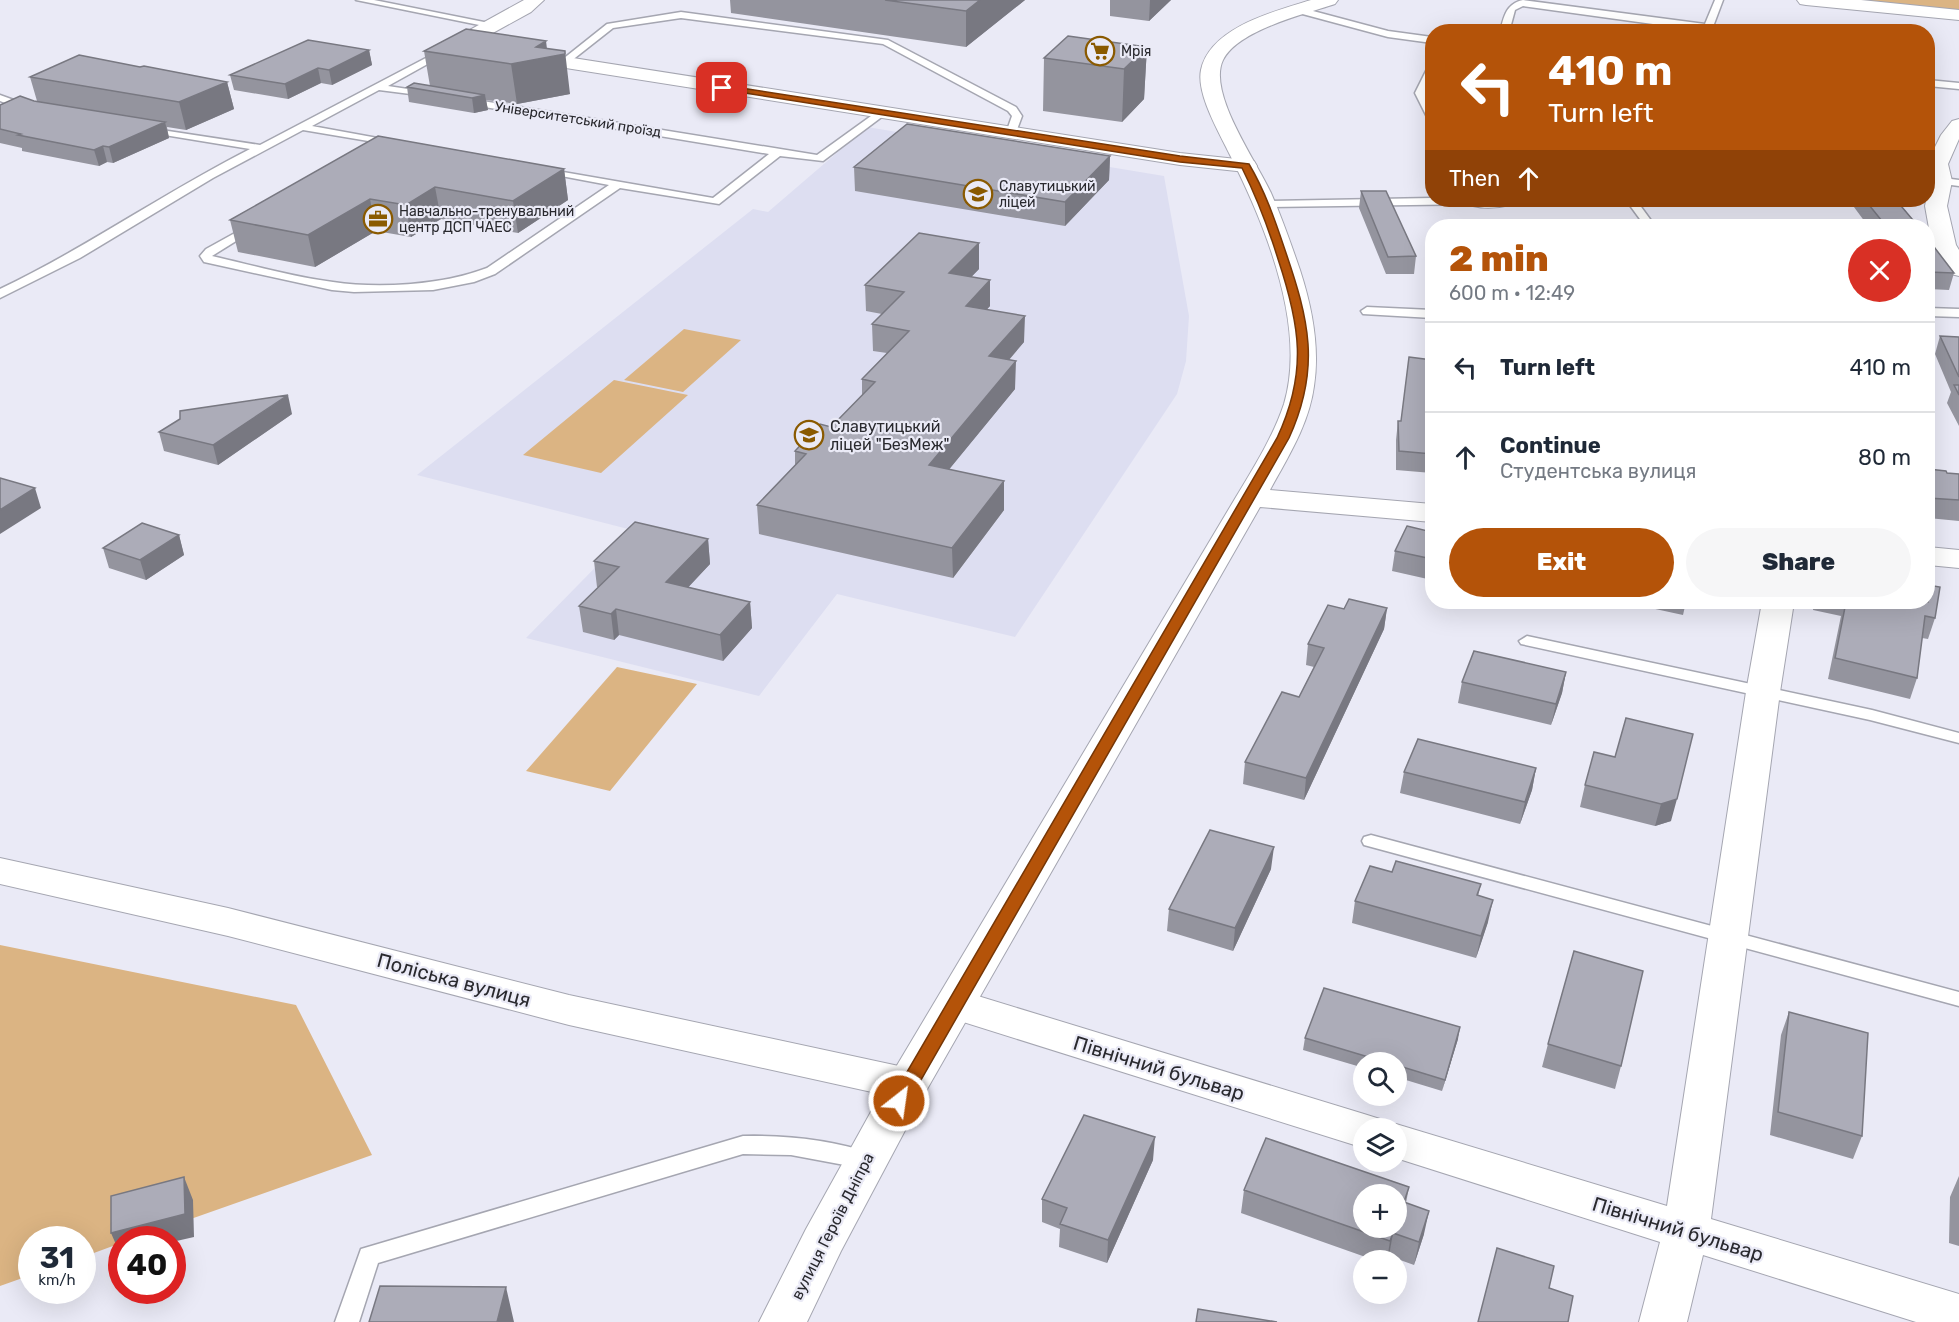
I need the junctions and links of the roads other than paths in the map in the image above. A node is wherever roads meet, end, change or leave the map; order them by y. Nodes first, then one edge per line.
1 (360, 0) edge
2 (535, 0) edge
3 (1329, 0) edge
4 (1719, 0) edge
5 (1806, 0) edge
6 (1298, 10) junction
7 (1959, 15) edge
8 (1506, 24) edge
9 (1672, 24) edge
10 (1709, 24) edge
11 (494, 25) junction
12 (1425, 39) edge
13 (455, 46) junction
14 (563, 63) junction
15 (1425, 83) edge
16 (1935, 84) edge
17 (1959, 86) edge
18 (378, 87) junction
19 (436, 96) edge
20 (0, 98) edge
21 (448, 98) edge
22 (1425, 103) edge
23 (39, 111) edge
24 (882, 113) junction
25 (1959, 125) edge
26 (133, 127) edge
27 (302, 127) junction
28 (1011, 133) junction
29 (261, 148) junction
30 (778, 152) junction
31 (377, 156) edge
32 (1246, 166) junction
33 (537, 169) edge
34 (617, 185) junction
35 (1938, 189) edge
36 (1425, 201) edge
37 (1264, 204) junction
38 (262, 221) edge
39 (1959, 269) edge
40 (0, 294) edge
41 (1367, 311) dead end
42 (1935, 312) edge
43 (1959, 313) edge
44 (1425, 314) edge
45 (1251, 497) junction
46 (1425, 512) edge
47 (1935, 556) edge
48 (1959, 558) edge
49 (1777, 609) edge
50 (1527, 641) dead end
51 (1763, 692) junction
52 (1959, 738) edge
53 (1371, 841) dead end
54 (0, 871) edge
55 (1727, 935) junction
56 (1959, 999) edge
57 (955, 1004) junction
58 (908, 1084) junction
59 (1353, 1128) edge
60 (1407, 1145) edge
61 (866, 1160) junction
62 (1686, 1231) junction
63 (1959, 1315) edge
64 (347, 1322) edge
65 (783, 1322) edge
66 (1664, 1322) edge

1 - 11 lane
2 - 11 street
3 - 6 street, вулиця Героїв Дніпра
4 - 10 lane
5 - 7 street
6 - 12 lane
6 - 32 street, вулиця Героїв Дніпра
8 - 9 lane
11 - 13 street
13 - 14 street
13 - 18 lane
14 - 24 street
14 - 28 lane
15 - 22 lane
16 - 17 lane
18 - 19 lane
18 - 27 lane
20 - 23 lane
21 - 30 lane, Університетський проїзд
24 - 28 street
24 - 30 lane, Університетський проїзд
25 - 35 street
26 - 29 lane
27 - 29 lane
27 - 31 lane
28 - 32 street
29 - 40 lane
30 - 34 lane
32 - 37 street, вулиця Героїв Дніпра
33 - 34 lane
34 - 38 lane
35 - 39 street
36 - 37 lane
37 - 45 street, вулиця Героїв Дніпра
41 - 44 lane
42 - 43 lane
45 - 46 street
45 - 57 street, вулиця Героїв Дніпра
47 - 48 street
49 - 51 street
50 - 51 lane
51 - 52 lane
51 - 55 street
53 - 55 lane
54 - 58 street, Поліська вулиця
55 - 56 lane
55 - 62 street
57 - 58 street, вулиця Героїв Дніпра
57 - 59 street, Північний бульвар
58 - 61 street, вулиця Героїв Дніпра
60 - 62 street, Північний бульвар
61 - 64 lane
61 - 65 street, вулиця Героїв Дніпра
62 - 63 street, Північний бульвар
62 - 66 street

